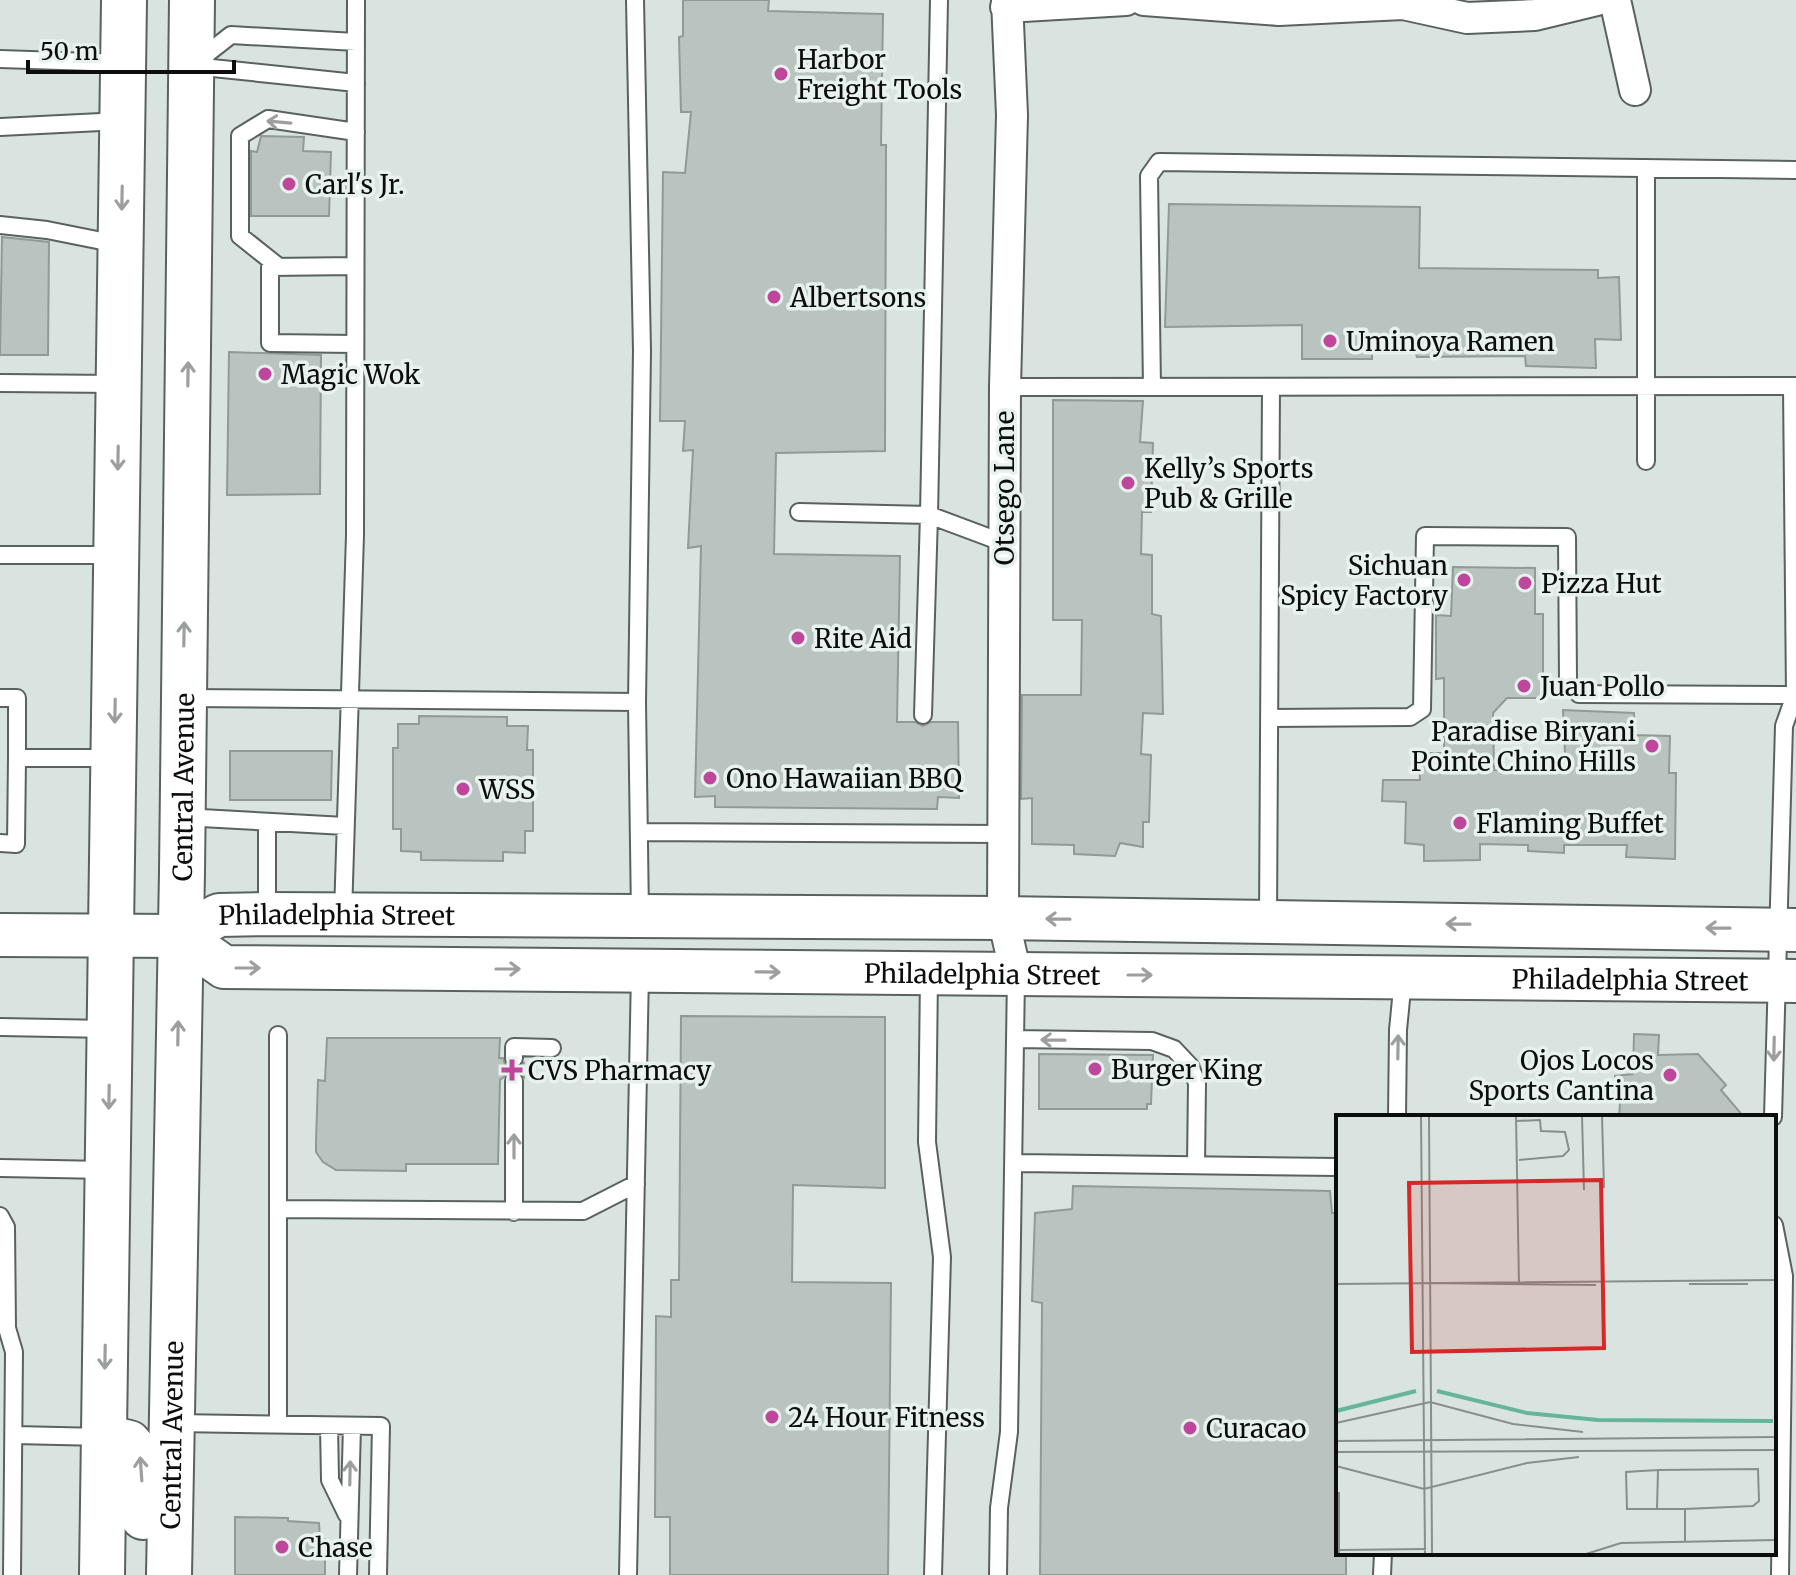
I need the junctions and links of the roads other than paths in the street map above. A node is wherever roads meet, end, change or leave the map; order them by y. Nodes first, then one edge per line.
1 (124, 0) edge
2 (192, 0) edge
3 (356, 0) edge
4 (635, 0) edge
5 (939, 0) edge
6 (1126, 0) edge
7 (1144, 0) edge
8 (1597, 0) edge
9 (1615, 0) edge
10 (1006, 3) edge
11 (356, 42) junction
12 (0, 59) edge
13 (124, 63) junction
14 (192, 66) junction
15 (356, 83) junction
16 (1635, 90) dead end
17 (123, 120) junction
18 (0, 127) edge
19 (356, 132) junction
20 (1646, 168) junction
21 (1796, 170) edge
22 (0, 225) edge
23 (121, 245) junction
24 (355, 266) junction
25 (279, 267) junction
26 (355, 344) junction
27 (0, 383) edge
28 (119, 384) junction
29 (1794, 386) edge
30 (1005, 387) junction
31 (1152, 387) junction
32 (1271, 387) junction
33 (1646, 387) junction
34 (1646, 461) dead end
35 (799, 512) dead end
36 (929, 515) junction
37 (1004, 543) junction
38 (0, 555) edge
39 (117, 555) junction
40 (1796, 696) edge
41 (0, 698) edge
42 (183, 698) junction
43 (349, 699) junction
44 (637, 702) junction
45 (923, 715) dead end
46 (1269, 718) junction
47 (17, 758) junction
48 (114, 758) junction
49 (182, 817) junction
50 (267, 822) junction
51 (345, 826) junction
52 (639, 832) junction
53 (1003, 834) junction
54 (0, 843) edge
55 (267, 914) junction
56 (343, 914) junction
57 (640, 916) junction
58 (758, 917) junction
59 (1003, 918) junction
60 (1268, 922) junction
61 (1788, 930) edge
62 (0, 935) edge
63 (112, 935) junction
64 (180, 936) junction
65 (640, 970) junction
66 (929, 973) junction
67 (1016, 974) junction
68 (1403, 977) junction
69 (1787, 981) edge
70 (0, 1027) edge
71 (110, 1029) junction
72 (278, 1035) dead end
73 (1016, 1039) junction
74 (552, 1048) dead end
75 (514, 1058) dead end
76 (514, 1081) dead end
77 (1397, 1115) edge
78 (1773, 1115) edge
79 (1015, 1163) junction
80 (1196, 1165) junction
81 (1336, 1167) edge
82 (0, 1168) edge
83 (108, 1170) junction
84 (636, 1184) junction
85 (278, 1209) junction
86 (514, 1212) junction
87 (0, 1216) edge
88 (1776, 1239) edge
89 (7, 1352) edge
90 (172, 1423) junction
91 (278, 1425) junction
92 (329, 1426) junction
93 (352, 1426) junction
94 (15, 1435) junction
95 (104, 1437) junction
96 (1789, 1503) edge
97 (349, 1520) junction
98 (1383, 1555) edge
99 (12, 1575) edge
100 (102, 1575) edge
101 (144, 1575) edge
102 (169, 1575) edge
103 (348, 1575) edge
104 (378, 1575) edge
105 (628, 1575) edge
106 (933, 1575) edge
107 (998, 1575) edge
108 (1382, 1575) edge
109 (1780, 1575) edge

1 - 13 main road
2 - 14 main road, Central Avenue
3 - 11 lane
4 - 44 lane
5 - 36 lane
6 - 10 street
7 - 8 street
9 - 16 street
10 - 30 street, Otsego Lane
11 - 14 lane
11 - 15 lane
12 - 13 lane
13 - 14 main road
13 - 17 main road
14 - 15 lane
42 -> 14 main road, Central Avenue
15 - 19 lane
17 - 18 lane
17 -> 23 main road
19 - 24 lane
19 -> 25 lane
20 - 21 lane
20 - 31 lane
20 - 33 lane
22 - 23 lane
23 - 28 main road
24 - 25 lane
24 - 26 lane
25 - 26 lane
26 - 43 lane
27 - 28 lane
28 -> 39 main road
29 - 33 lane
29 - 40 lane
30 - 31 lane
30 - 37 street, Otsego Lane
31 - 32 lane
32 - 33 lane
32 - 46 lane
33 - 34 lane
35 - 36 lane
36 - 37 lane
36 - 45 lane
37 - 53 street, Otsego Lane
38 - 39 lane
39 -> 48 main road
40 - 46 lane
40 - 61 lane
41 - 47 lane
42 - 43 lane
42 - 49 main road, Central Avenue
43 - 44 lane
43 - 51 lane
44 - 52 lane
46 - 60 lane
47 - 48 lane
47 - 54 lane
48 - 63 main road
49 - 50 lane
49 - 64 main road, Central Avenue
50 - 51 lane
50 - 55 lane
51 - 56 lane
52 - 53 lane
52 - 57 lane
53 - 59 street, Otsego Lane
55 - 56 main road, Philadelphia Street
55 - 64 main road, Philadelphia Street
56 - 57 main road, Philadelphia Street
57 - 58 main road, Philadelphia Street
58 - 59 main road, Philadelphia Street
58 - 65 main road
60 -> 59 main road, Philadelphia Street
59 - 67 street, Otsego Lane
61 -> 60 main road, Philadelphia Street
61 - 69 lane
62 - 63 main road, Philadelphia Street
63 - 64 main road, Philadelphia Street
63 - 71 main road
64 -> 65 main road, Philadelphia Street
90 -> 64 main road, Central Avenue
65 -> 66 main road, Philadelphia Street
65 - 84 lane
66 - 67 main road, Philadelphia Street
66 - 106 lane
67 -> 68 main road, Philadelphia Street
67 - 73 lane
68 - 69 main road, Philadelphia Street
77 -> 68 lane
69 -> 78 lane
70 - 71 lane
71 -> 83 main road
72 - 85 lane
73 - 79 lane
80 -> 73 lane
74 - 75 lane
86 -> 76 lane
79 - 80 lane
79 - 107 lane
80 - 81 lane
82 - 83 lane
83 -> 95 main road
84 - 86 lane
84 - 105 lane
85 - 86 lane
85 - 91 lane
87 - 89 lane
88 - 96 lane
89 - 94 lane
90 - 91 lane
90 - 102 main road, Central Avenue
91 - 92 lane
92 - 93 lane
92 - 97 lane
97 -> 93 lane
93 - 104 lane
94 - 95 lane
94 - 99 lane
95 - 100 main road
101 -> 95 main road
96 - 109 lane
97 - 103 lane
98 - 108 lane

